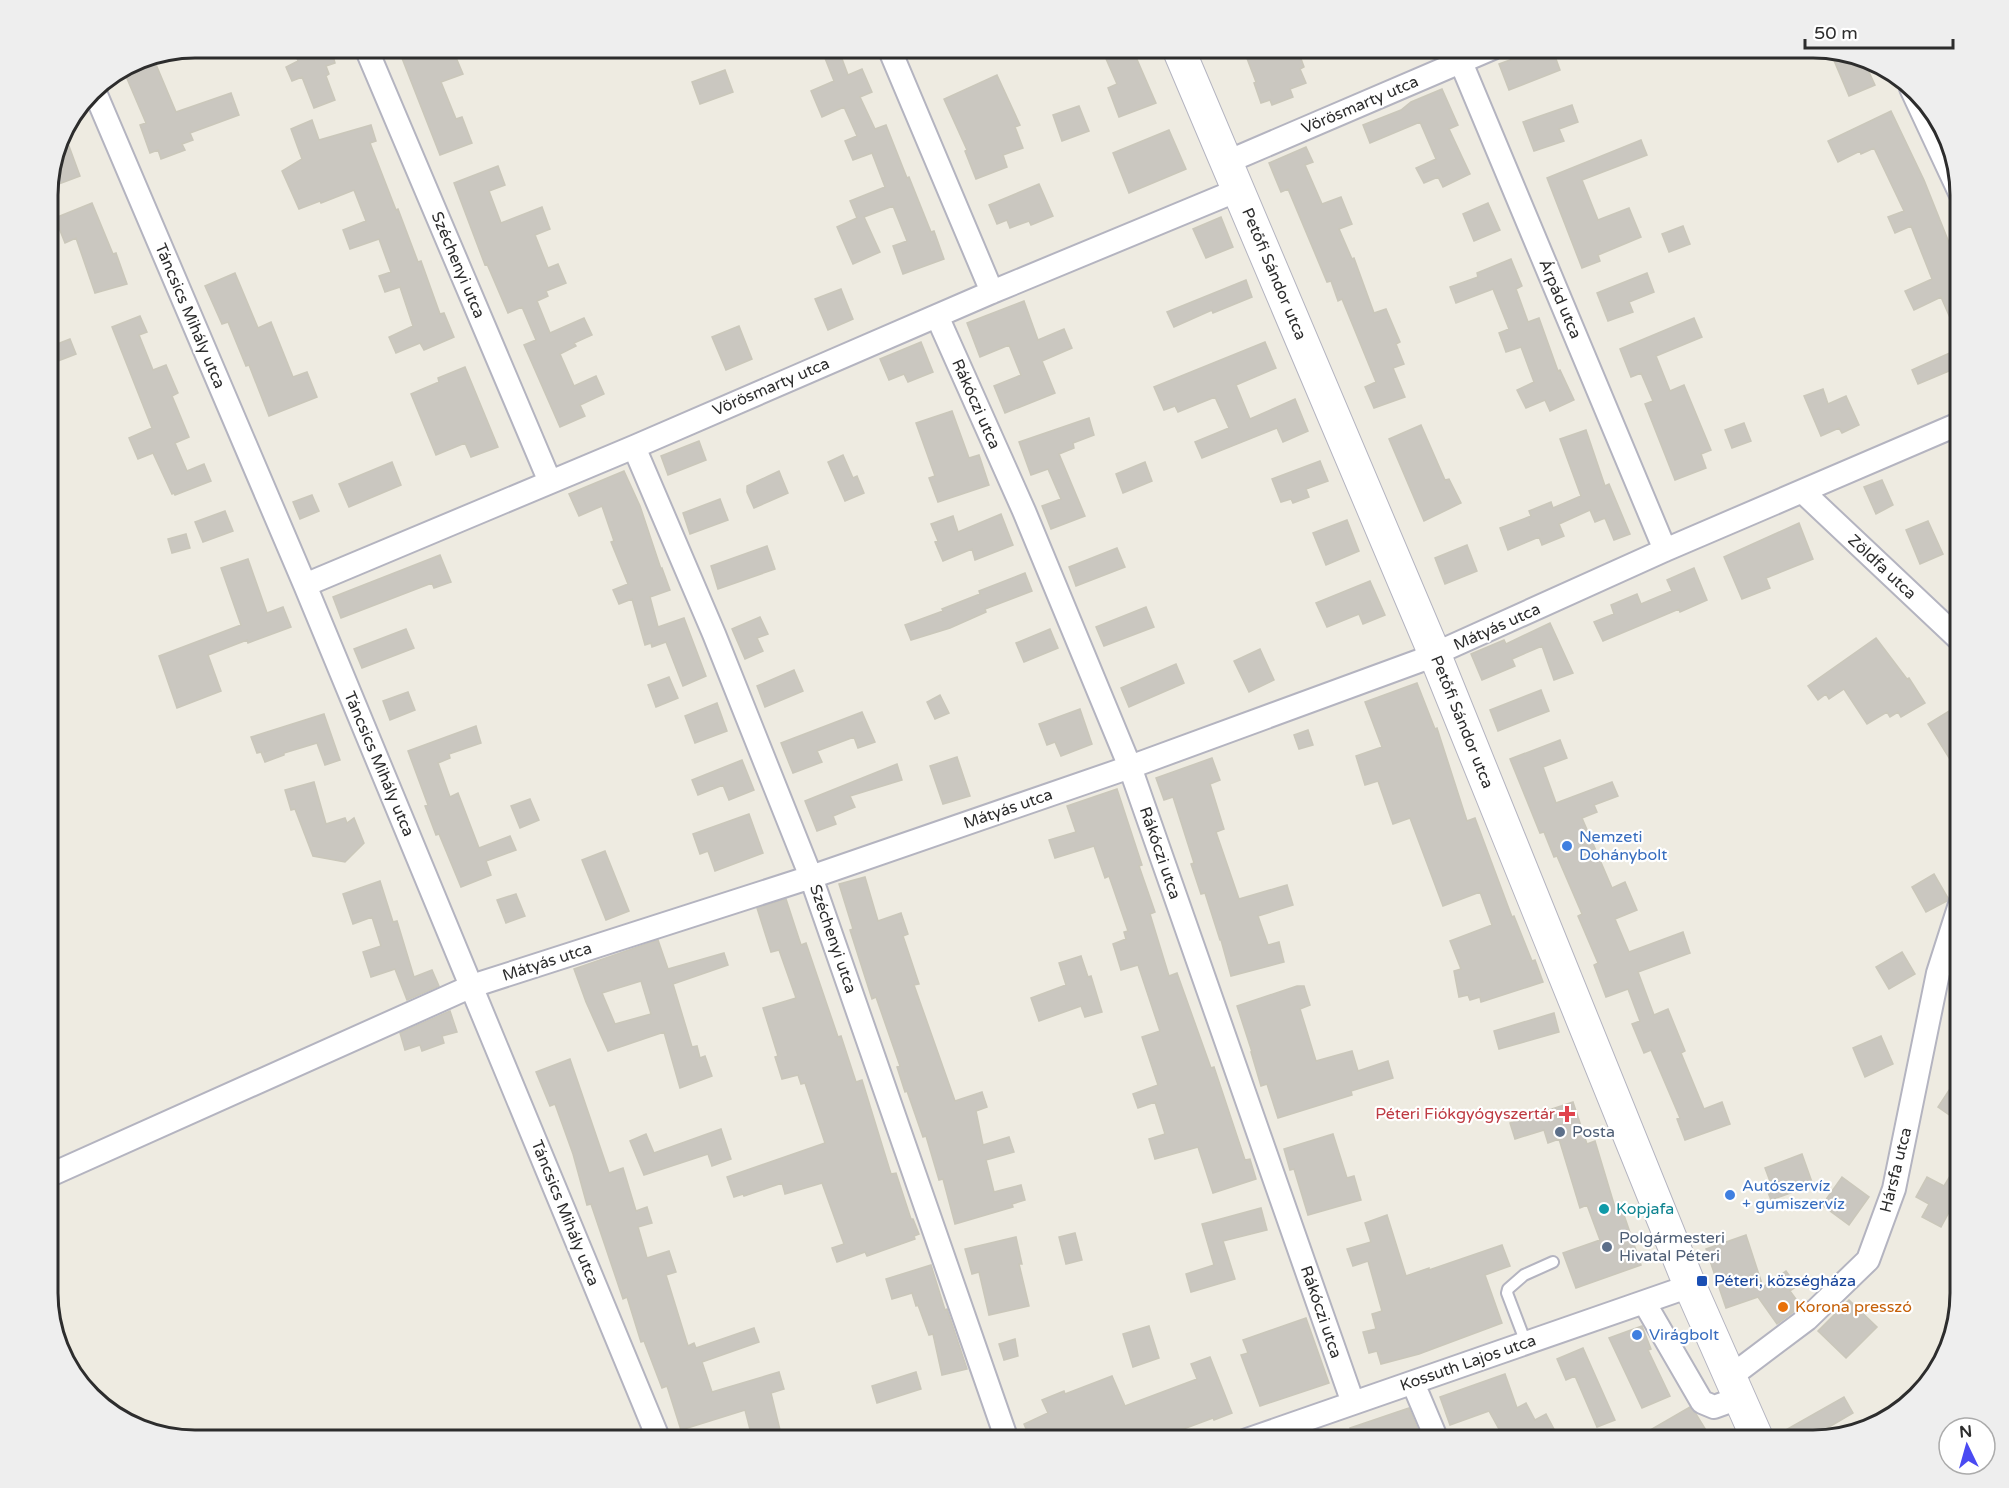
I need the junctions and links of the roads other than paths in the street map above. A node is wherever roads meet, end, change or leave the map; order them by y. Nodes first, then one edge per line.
1 (370, 58) edge
2 (893, 58) edge
3 (1182, 58) edge
4 (1452, 58) edge
5 (1459, 58) edge
6 (98, 100) edge
7 (1923, 114) edge
8 (1947, 165) edge
9 (1233, 176) junction
10 (992, 292) junction
11 (937, 316) junction
12 (1950, 428) edge
13 (634, 447) junction
14 (550, 482) junction
15 (1803, 492) junction
16 (1665, 550) junction
17 (305, 585) junction
18 (1950, 631) edge
19 (1435, 655) junction
20 (1130, 767) junction
21 (811, 877) junction
22 (1950, 935) edge
23 (472, 986) junction
24 (59, 1171) edge
25 (1553, 1262) dead end
26 (1690, 1286) junction
27 (1644, 1302) junction
28 (1526, 1343) junction
29 (1413, 1383) junction
30 (1734, 1388) junction
31 (1353, 1403) junction
32 (655, 1430) edge
33 (1004, 1430) edge
34 (1276, 1430) edge
35 (1433, 1430) edge
36 (1753, 1430) edge

1 - 14 street, Széchenyi utca
2 - 10 street
3 - 9 main road, Petőfi Sándor utca
4 - 9 street, Vörösmarty utca
5 - 16 street, Árpád utca
6 - 17 street, Táncsics Mihály utca
7 - 8 street
9 - 10 street, Vörösmarty utca
9 - 19 main road, Petőfi Sándor utca
10 - 11 street, Vörösmarty utca
11 - 13 street, Vörösmarty utca
11 - 20 street, Rákóczi utca
12 - 15 street, Mátyás utca
13 - 14 street, Vörösmarty utca
13 - 21 street, Széchenyi utca
14 - 17 street, Vörösmarty utca
15 - 16 street, Mátyás utca
15 - 18 street, Zöldfa utca
16 - 19 street, Mátyás utca
17 - 23 street, Táncsics Mihály utca
19 - 20 street, Mátyás utca
19 - 26 main road, Petőfi Sándor utca
20 - 21 street, Mátyás utca
20 - 31 street, Rákóczi utca
21 - 23 street, Mátyás utca
21 - 33 street, Széchenyi utca
22 - 30 street, Hársfa utca
23 - 24 street, Mátyás utca
23 - 32 street, Táncsics Mihály utca
25 - 28 lane
26 - 27 street, Kossuth Lajos utca
26 - 30 main road, Petőfi Sándor utca
27 - 28 street, Kossuth Lajos utca
27 - 30 street
28 - 29 street, Kossuth Lajos utca
29 - 31 street, Kossuth Lajos utca
29 - 35 street
30 - 36 main road, Petőfi Sándor utca
31 - 34 street, Kossuth Lajos utca

